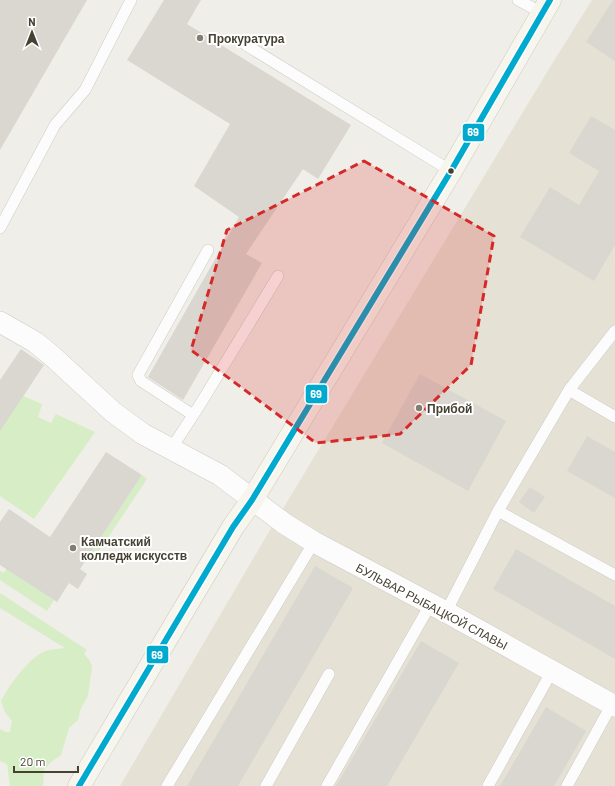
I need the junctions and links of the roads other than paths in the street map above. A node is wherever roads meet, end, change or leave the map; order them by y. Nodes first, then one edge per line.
1 (131, 0) edge
2 (518, 0) edge
3 (546, 7) edge
4 (246, 45) dead end
5 (451, 170) junction
6 (0, 228) edge
7 (208, 250) dead end
8 (278, 276) dead end
9 (0, 322) edge
10 (615, 331) edge
11 (569, 390) junction
12 (193, 415) junction
13 (615, 417) edge
14 (171, 450) junction
15 (252, 500) junction
16 (498, 511) junction
17 (314, 542) junction
18 (615, 575) edge
19 (438, 608) junction
20 (552, 671) junction
21 (330, 674) dead end
22 (614, 705) edge
23 (79, 786) edge
24 (167, 786) edge
25 (266, 786) edge
26 (328, 786) edge
27 (488, 786) edge
28 (567, 786) edge

1 - 6 lane
2 - 3 lane
3 - 5 main road
4 - 5 lane
5 - 15 main road
7 - 12 lane
8 - 12 lane
9 - 14 street, БУЛЬВАР РЫБАЦКОЙ СЛАВЫ
10 - 11 lane
11 - 13 lane
11 - 16 lane
12 - 14 lane
14 - 15 street, БУЛЬВАР РЫБАЦКОЙ СЛАВЫ
15 - 17 street, БУЛЬВАР РЫБАЦКОЙ СЛАВЫ
15 - 23 main road
16 - 18 lane
16 - 19 lane
17 - 19 street, БУЛЬВАР РЫБАЦКОЙ СЛАВЫ
17 - 24 lane
19 - 20 street, БУЛЬВАР РЫБАЦКОЙ СЛАВЫ
19 - 26 lane
20 - 22 street, БУЛЬВАР РЫБАЦКОЙ СЛАВЫ
20 - 27 lane
21 - 25 lane
22 - 28 lane

